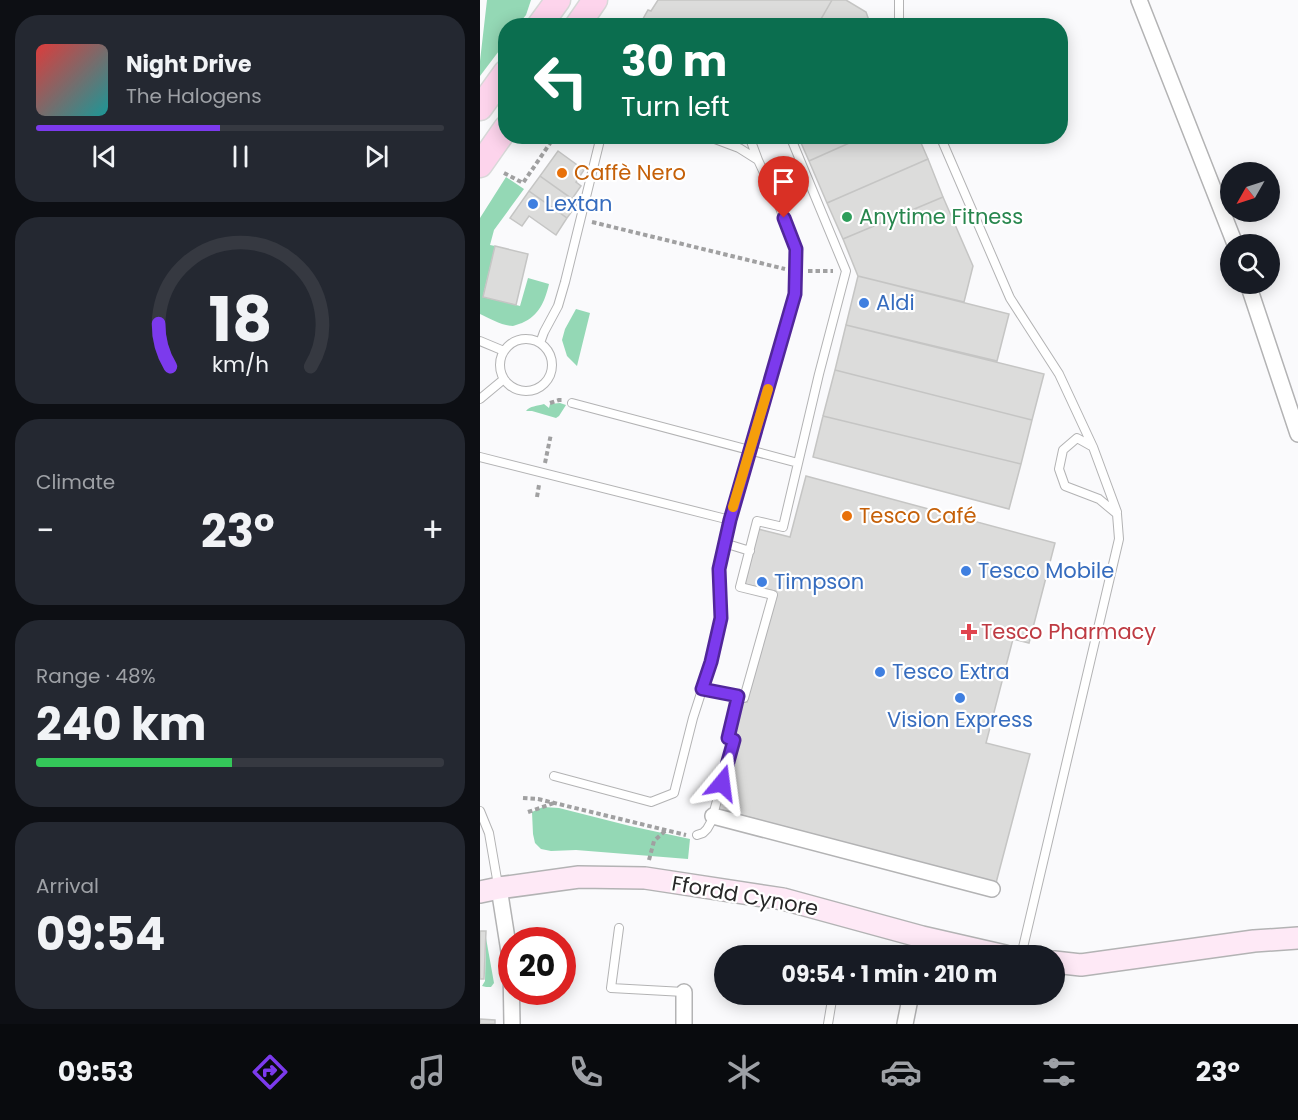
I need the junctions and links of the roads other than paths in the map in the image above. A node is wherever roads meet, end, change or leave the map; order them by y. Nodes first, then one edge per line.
1 (558, 0) edge
2 (595, 0) edge
3 (899, 0) edge
4 (1139, 0) edge
5 (545, 18) edge
6 (583, 18) edge
7 (898, 18) edge
8 (498, 83) edge
9 (480, 108) edge
10 (498, 144) edge
11 (599, 144) edge
12 (729, 144) edge
13 (752, 144) edge
14 (793, 144) edge
15 (943, 144) edge
16 (758, 160) junction
17 (487, 167) edge
18 (1231, 234) edge
19 (1251, 294) edge
20 (480, 336) edge
21 (480, 341) edge
22 (540, 343) junction
23 (490, 344) junction
24 (504, 351) junction
25 (504, 379) junction
26 (480, 399) edge
27 (572, 403) dead end
28 (1298, 434) edge
29 (1093, 447) junction
30 (750, 450) junction
31 (480, 457) edge
32 (798, 463) junction
33 (1117, 514) junction
34 (730, 520) junction
35 (724, 543) junction
36 (750, 551) junction
37 (702, 689) junction
38 (738, 696) junction
39 (554, 776) dead end
40 (480, 811) edge
41 (713, 816) junction
42 (697, 835) road end
43 (993, 889) dead end
44 (489, 890) edge
45 (619, 928) dead end
46 (1298, 938) edge
47 (917, 945) edge
48 (1024, 945) edge
49 (1065, 963) edge
50 (684, 992) joint
51 (831, 1005) edge
52 (909, 1005) edge
53 (512, 1024) edge
54 (684, 1024) edge
55 (828, 1024) edge
56 (905, 1024) edge

1 - 5 main road
2 - 6 main road
3 - 7 lane
4 - 18 street
8 - 9 main road
10 - 17 main road
11 - 22 lane
12 - 16 lane
13 - 16 lane
14 - 32 lane
15 - 29 lane
16 - 30 lane
19 - 28 street
20 - 23 lane
21 - 23 lane
22 - 24 lane
22 - 25 lane
23 - 24 lane
24 - 25 lane
25 - 26 lane
27 - 30 lane
29 - 33 lane
29 - 33 lane
30 - 32 lane
30 - 34 lane
31 - 34 lane
32 - 36 lane
33 - 48 lane
34 - 35 lane
35 - 36 lane
35 - 37 lane
36 - 38 lane
37 - 38 lane
37 - 39 lane
38 - 41 lane
40 - 44 lane
41 - 42 lane
41 - 43 street
44 - 47 main road, Ffordd Cynore
44 - 53 street
45 - 50 lane
46 - 49 main road
50 - 54 street
51 - 55 lane
52 - 56 street

